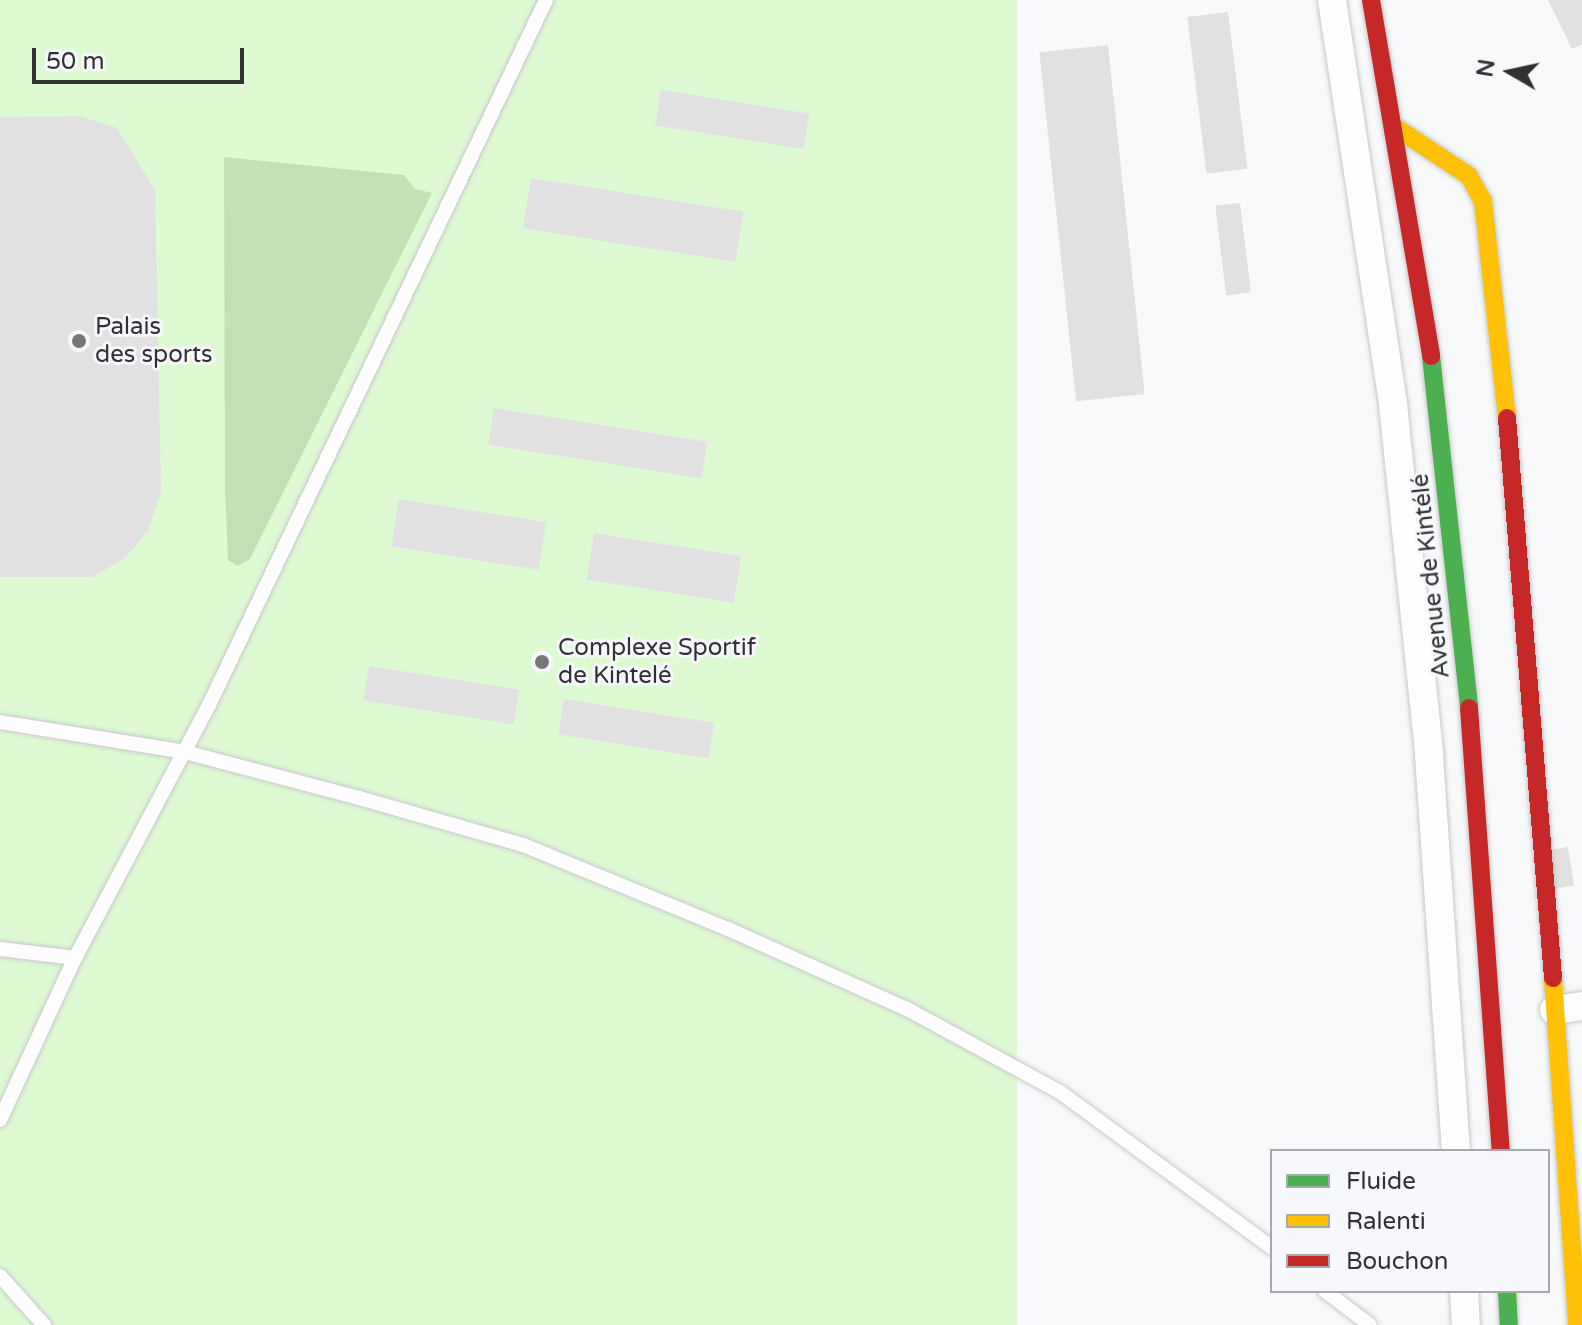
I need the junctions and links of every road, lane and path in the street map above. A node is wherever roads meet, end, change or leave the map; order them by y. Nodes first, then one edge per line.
1 (546, 0) edge
2 (1332, 0) edge
3 (1371, 0) edge
4 (1392, 125) junction
5 (0, 722) edge
6 (185, 752) junction
7 (0, 949) edge
8 (75, 958) junction
9 (1568, 1008) edge
10 (0, 1120) edge
11 (1456, 1149) edge
12 (1501, 1149) edge
13 (1575, 1197) edge
14 (1270, 1247) edge
15 (0, 1276) edge
16 (1328, 1293) edge
17 (1464, 1293) edge
18 (1507, 1293) edge
19 (44, 1325) edge
20 (1370, 1325) edge
21 (1466, 1325) edge
22 (1509, 1325) edge
23 (1577, 1325) edge

1 - 6 lane
2 - 11 street
3 - 4 street, Avenue de Kintélé
4 - 9 street
4 - 12 street, Avenue de Kintélé
5 - 6 lane
6 - 8 lane
6 - 14 lane
7 - 8 lane
8 - 10 lane
9 - 13 street
13 - 23 street
15 - 19 lane
16 - 20 lane
17 - 21 street
18 - 22 street

